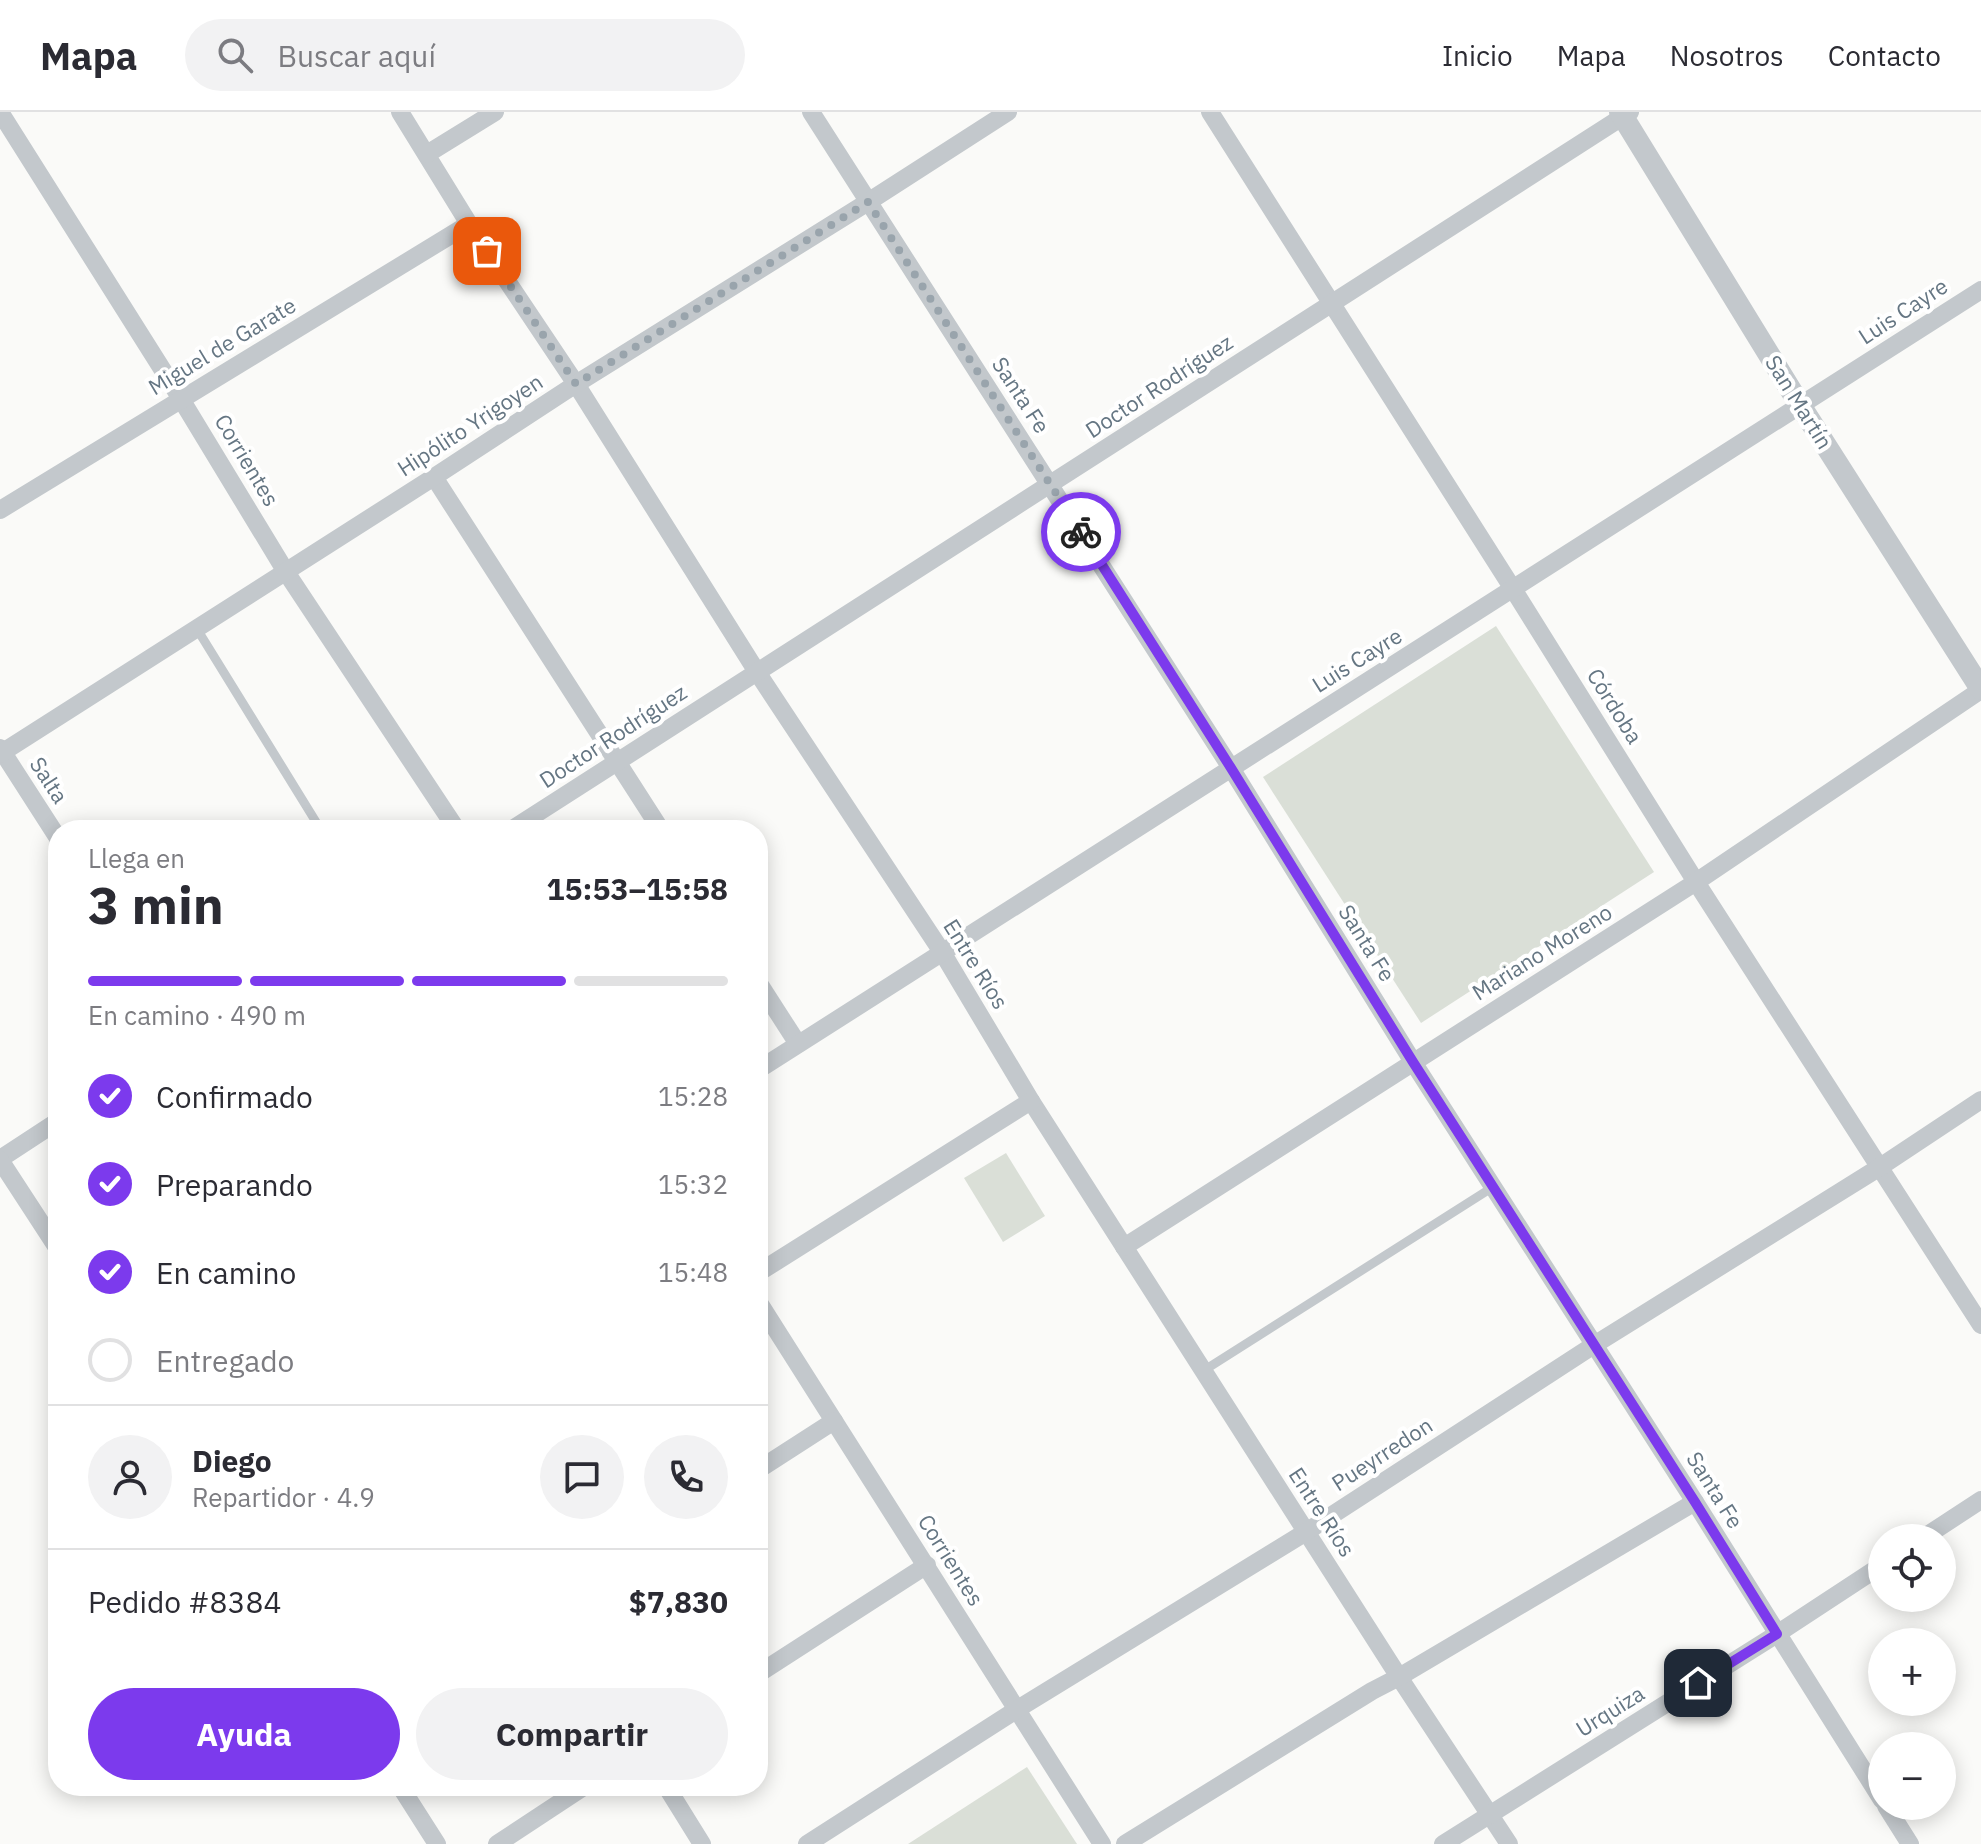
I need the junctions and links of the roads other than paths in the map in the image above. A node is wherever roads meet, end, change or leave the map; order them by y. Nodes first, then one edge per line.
1 (0, 112) edge
2 (400, 112) edge
3 (495, 112) edge
4 (811, 112) edge
5 (1008, 112) edge
6 (1210, 112) edge
7 (1625, 114) edge
8 (427, 154) junction
9 (868, 202) junction
10 (469, 224) junction
11 (1981, 290) edge
12 (1333, 303) junction
13 (576, 384) junction
14 (181, 399) junction
15 (1800, 405) junction
16 (434, 477) junction
17 (1050, 485) junction
18 (0, 510) edge
19 (286, 572) junction
20 (1513, 589) junction
21 (197, 629) junction
22 (757, 672) junction
23 (1981, 690) edge
24 (1, 751) edge
25 (617, 762) junction
26 (1231, 768) junction
27 (315, 820) edge
28 (450, 820) edge
29 (527, 820) edge
30 (655, 820) edge
31 (48, 823) edge
32 (1696, 882) junction
33 (942, 952) junction
34 (768, 998) edge
35 (798, 1044) junction
36 (1413, 1062) junction
37 (768, 1064) edge
38 (1981, 1100) edge
39 (1031, 1101) junction
40 (48, 1128) edge
41 (0, 1160) edge
42 (1880, 1167) junction
43 (1493, 1187) junction
44 (48, 1234) edge
45 (1124, 1247) junction
46 (768, 1267) edge
47 (768, 1317) edge
48 (1981, 1325) edge
49 (1594, 1345) junction
50 (1203, 1371) junction
51 (834, 1421) junction
52 (768, 1464) edge
53 (1981, 1500) edge
54 (1695, 1502) junction
55 (1944, 1524) edge
56 (1306, 1532) junction
57 (927, 1565) junction
58 (1868, 1574) edge
59 (1777, 1634) junction
60 (768, 1668) edge
61 (1399, 1677) junction
62 (1016, 1710) junction
63 (1868, 1778) edge
64 (406, 1796) edge
65 (570, 1796) edge
66 (672, 1796) edge
67 (1489, 1814) junction
68 (1895, 1820) edge
69 (437, 1844) edge
70 (497, 1844) edge
71 (702, 1844) edge
72 (807, 1844) edge
73 (1102, 1844) edge
74 (1125, 1844) edge
75 (1443, 1844) edge
76 (1509, 1844) edge
77 (1910, 1844) edge

1 - 14 street, Corrientes
2 - 8 street, Entre Ríos
3 - 8 street
4 - 9 street, Santa Fe
5 - 9 street, Hipólito Yrigoyen
6 - 12 street, Córdoba
7 - 12 street, Doctor Rodríguez
7 - 15 street, San Martín
8 - 10 street, Entre Ríos
9 - 13 street, Hipólito Yrigoyen
9 - 17 street, Santa Fe
10 - 13 street, Entre Ríos
10 - 14 street, Miguel de Garate
11 - 15 street, Luis Cayre
12 - 17 street, Doctor Rodríguez
12 - 20 street, Córdoba
13 - 16 street, Hipólito Yrigoyen
13 - 22 street, Entre Ríos
14 - 18 street, Miguel de Garate
14 - 19 street, Corrientes
15 - 20 street, Luis Cayre
15 - 23 street, San Martín
16 - 19 street, Hipólito Yrigoyen
16 - 25 street
17 - 22 street, Doctor Rodríguez
17 - 26 street, Santa Fe
19 - 21 street, Hipólito Yrigoyen
19 - 28 street, Corrientes
20 - 26 street, Luis Cayre
20 - 32 street, Córdoba
21 - 24 street, Hipólito Yrigoyen
21 - 27 lane
22 - 25 street, Doctor Rodríguez
22 - 33 street, Entre Ríos
23 - 32 street, Mariano Moreno
24 - 31 street, Salta
25 - 29 street, Doctor Rodríguez
25 - 30 street
26 - 33 street, Luis Cayre
26 - 36 street, Santa Fe
32 - 36 street, Mariano Moreno
32 - 42 street, Córdoba
33 - 35 street, Luis Cayre
33 - 39 street, Entre Ríos
34 - 35 street
35 - 37 street, Luis Cayre
36 - 43 street, Santa Fe
36 - 45 street, Mariano Moreno
38 - 42 street, Pueyrredon
39 - 45 street, Entre Ríos
39 - 46 street
40 - 41 street
41 - 44 street
42 - 48 street, Córdoba
42 - 49 street, Pueyrredon
43 - 49 street, Santa Fe
43 - 50 lane
45 - 50 street, Entre Ríos
47 - 51 street, Corrientes
49 - 54 street, Santa Fe
49 - 56 street, Pueyrredon
50 - 56 street, Entre Ríos
51 - 52 street
51 - 57 street, Corrientes
53 - 55 street
54 - 59 street, Santa Fe
54 - 61 street
56 - 61 street, Entre Ríos
56 - 62 street, Pueyrredon
57 - 60 street
57 - 62 street, Corrientes
58 - 59 street, Urquiza
59 - 63 street, Santa Fe
59 - 67 street, Urquiza
61 - 67 street, Entre Ríos
61 - 74 street
62 - 72 street, Pueyrredon
62 - 73 street, Corrientes
64 - 69 street
65 - 70 street
66 - 71 street
67 - 75 street, Urquiza
67 - 76 street, Entre Ríos
68 - 77 street

